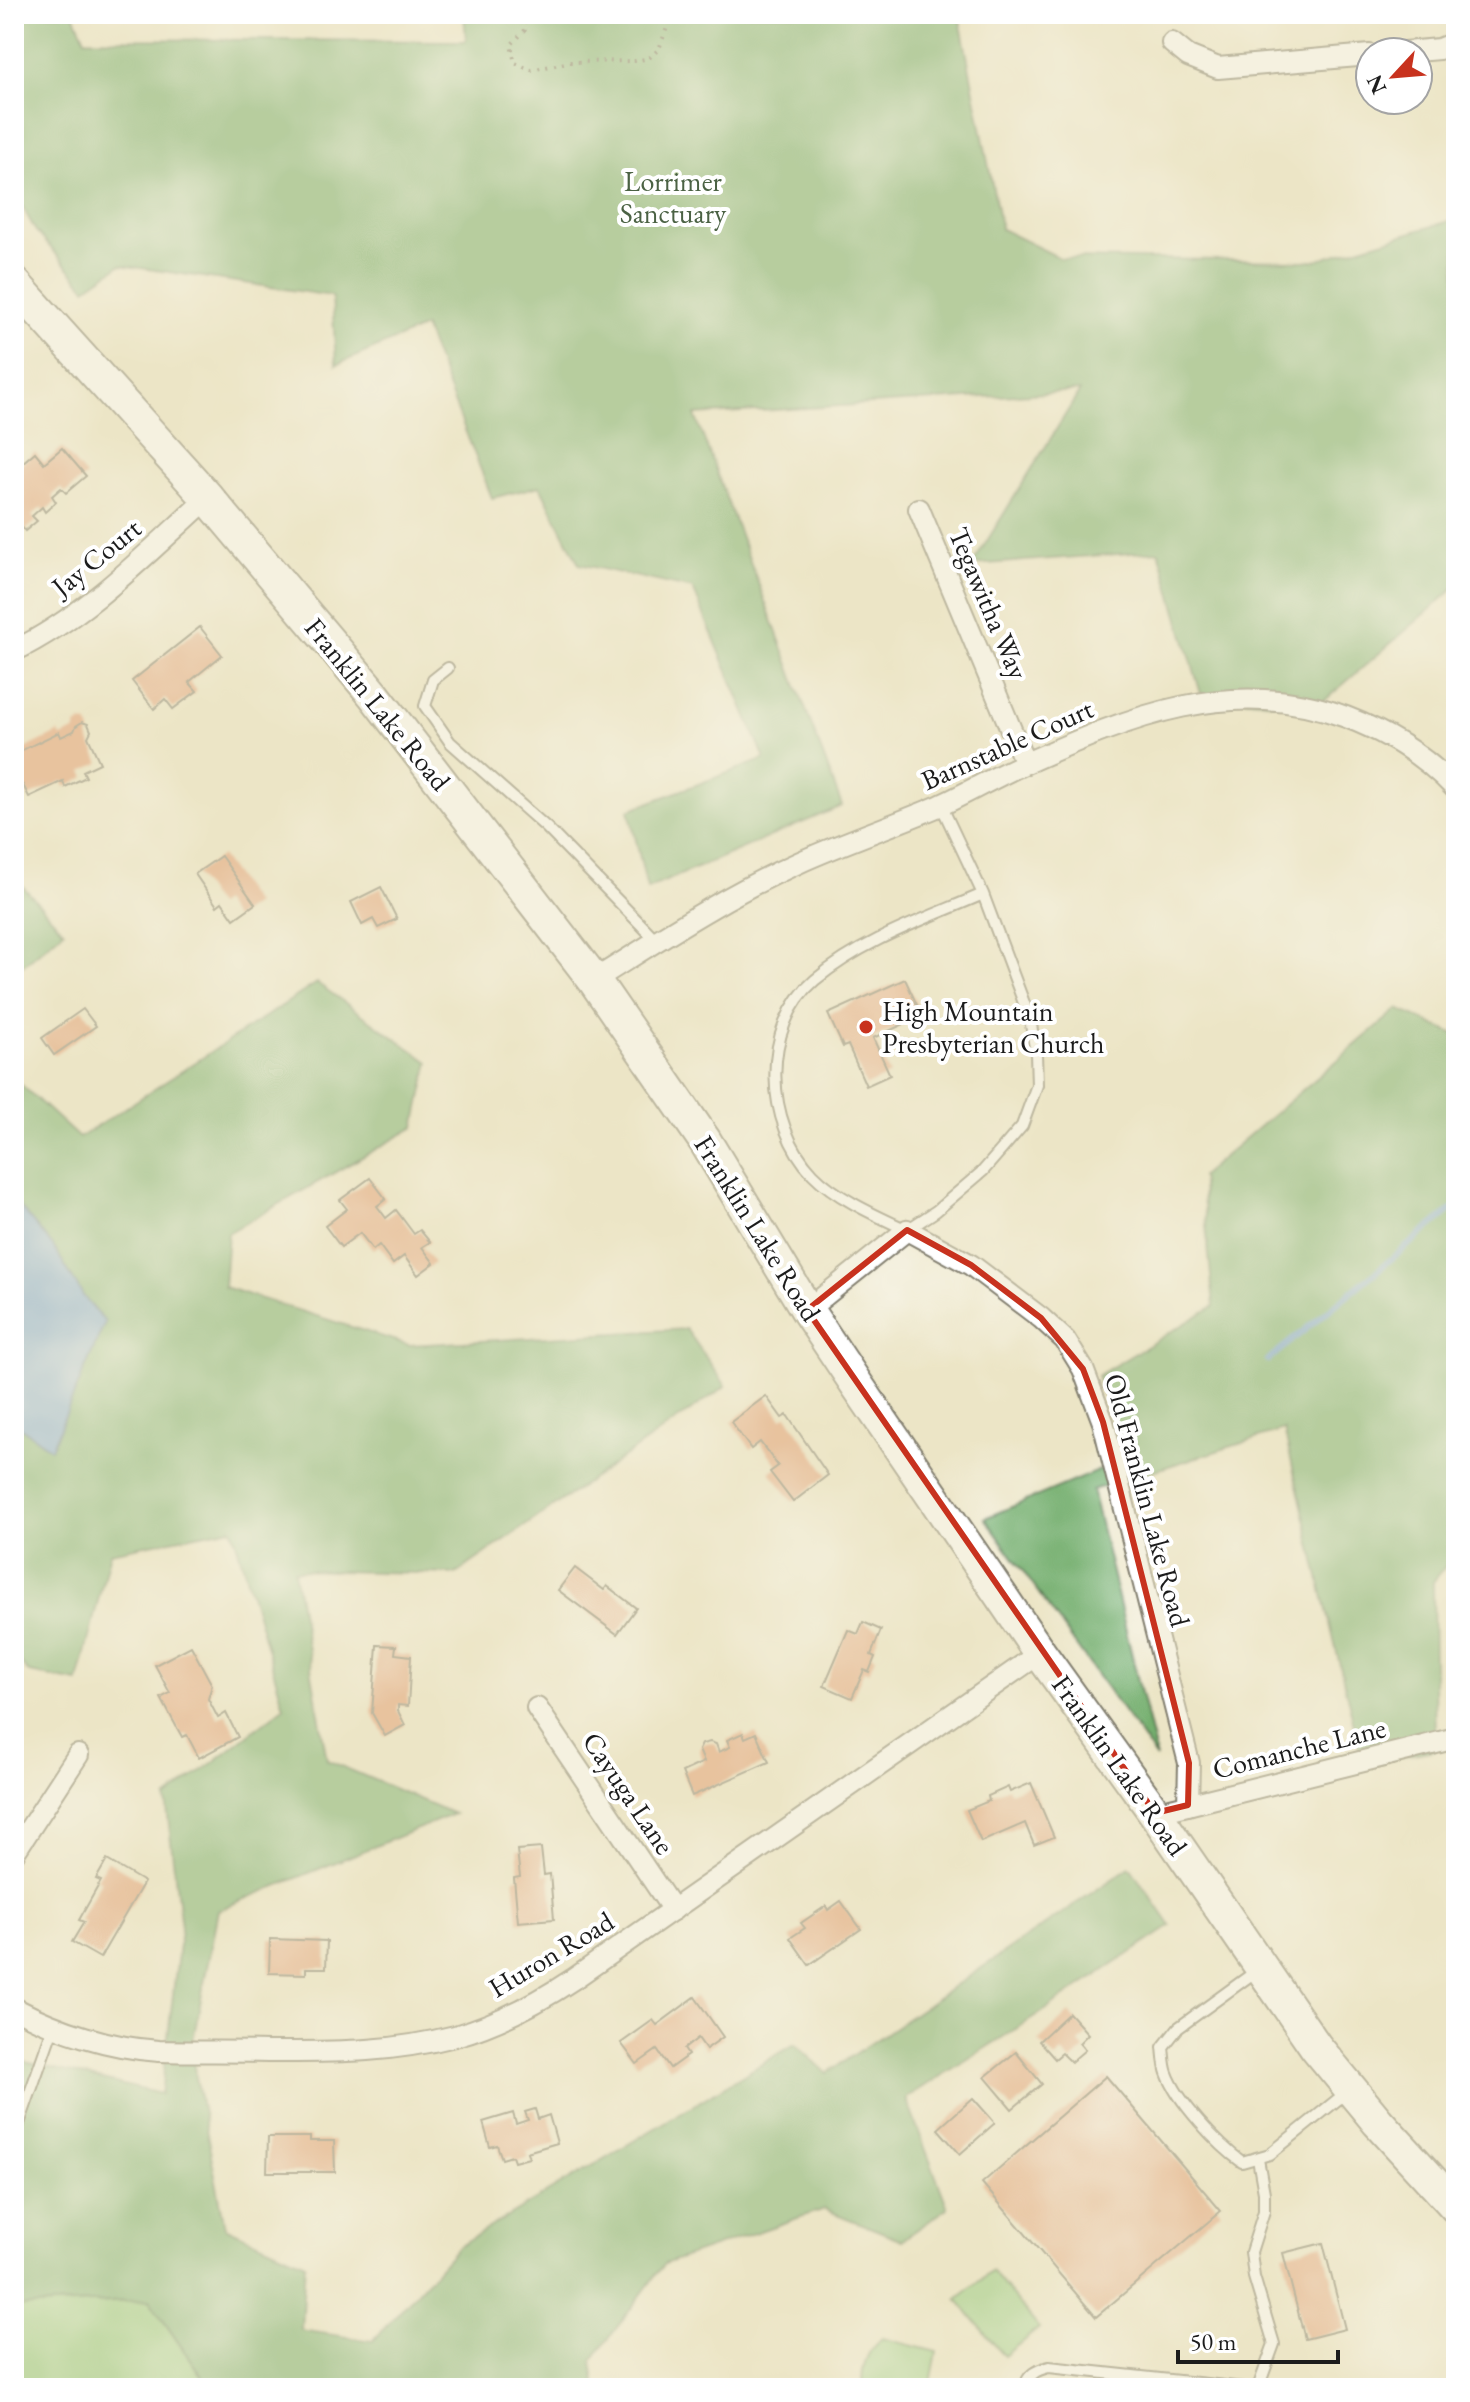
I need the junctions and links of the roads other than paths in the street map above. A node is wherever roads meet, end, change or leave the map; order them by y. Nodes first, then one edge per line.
1 (1456, 42) edge
2 (1172, 43) dead end
3 (1434, 49) edge
4 (1354, 56) edge
5 (14, 283) edge
6 (208, 498) junction
7 (919, 509) dead end
8 (14, 651) edge
9 (448, 668) dead end
10 (1025, 763) junction
11 (1456, 789) edge
12 (941, 805) junction
13 (983, 894) junction
14 (657, 941) junction
15 (594, 980) junction
16 (907, 1230) junction
17 (807, 1310) junction
18 (1040, 1653) junction
19 (537, 1708) dead end
20 (1456, 1738) edge
21 (78, 1755) dead end
22 (1188, 1805) junction
23 (1155, 1813) junction
24 (14, 1853) edge
25 (673, 1910) junction
26 (1260, 1968) junction
27 (14, 2008) edge
28 (54, 2025) junction
29 (1350, 2089) junction
30 (14, 2138) edge
31 (1258, 2159) junction
32 (1456, 2207) edge
33 (1025, 2388) edge
34 (1244, 2388) edge
35 (1258, 2388) edge

1 - 3 street
2 - 4 street
5 - 6 main road, Franklin Lake Road
6 - 8 street, Jay Court
6 - 15 main road, Franklin Lake Road
7 - 10 street, Tegawitha Way
9 - 14 lane
10 - 11 street, Barnstable Court
10 - 12 street, Barnstable Court
12 - 13 lane
12 - 14 street, Barnstable Court
13 - 16 lane
13 - 16 lane
14 - 15 street, Barnstable Court
15 - 17 main road, Franklin Lake Road
16 - 17 street
16 - 22 street, Old Franklin Lake Road
17 - 18 main road, Franklin Lake Road
18 - 23 main road, Franklin Lake Road
18 - 25 street, Huron Road
19 - 25 street, Cayuga Lane
20 - 22 street, Comanche Lane
21 - 24 street
22 - 23 street, Comanche Lane
23 - 26 main road, Franklin Lake Road
25 - 28 street, Huron Road
26 - 29 main road, Franklin Lake Road
26 - 31 lane
27 - 28 street, Huron Road
28 - 30 lane
29 - 31 lane
29 - 32 main road, Franklin Lake Road
31 - 35 lane
33 - 34 lane

